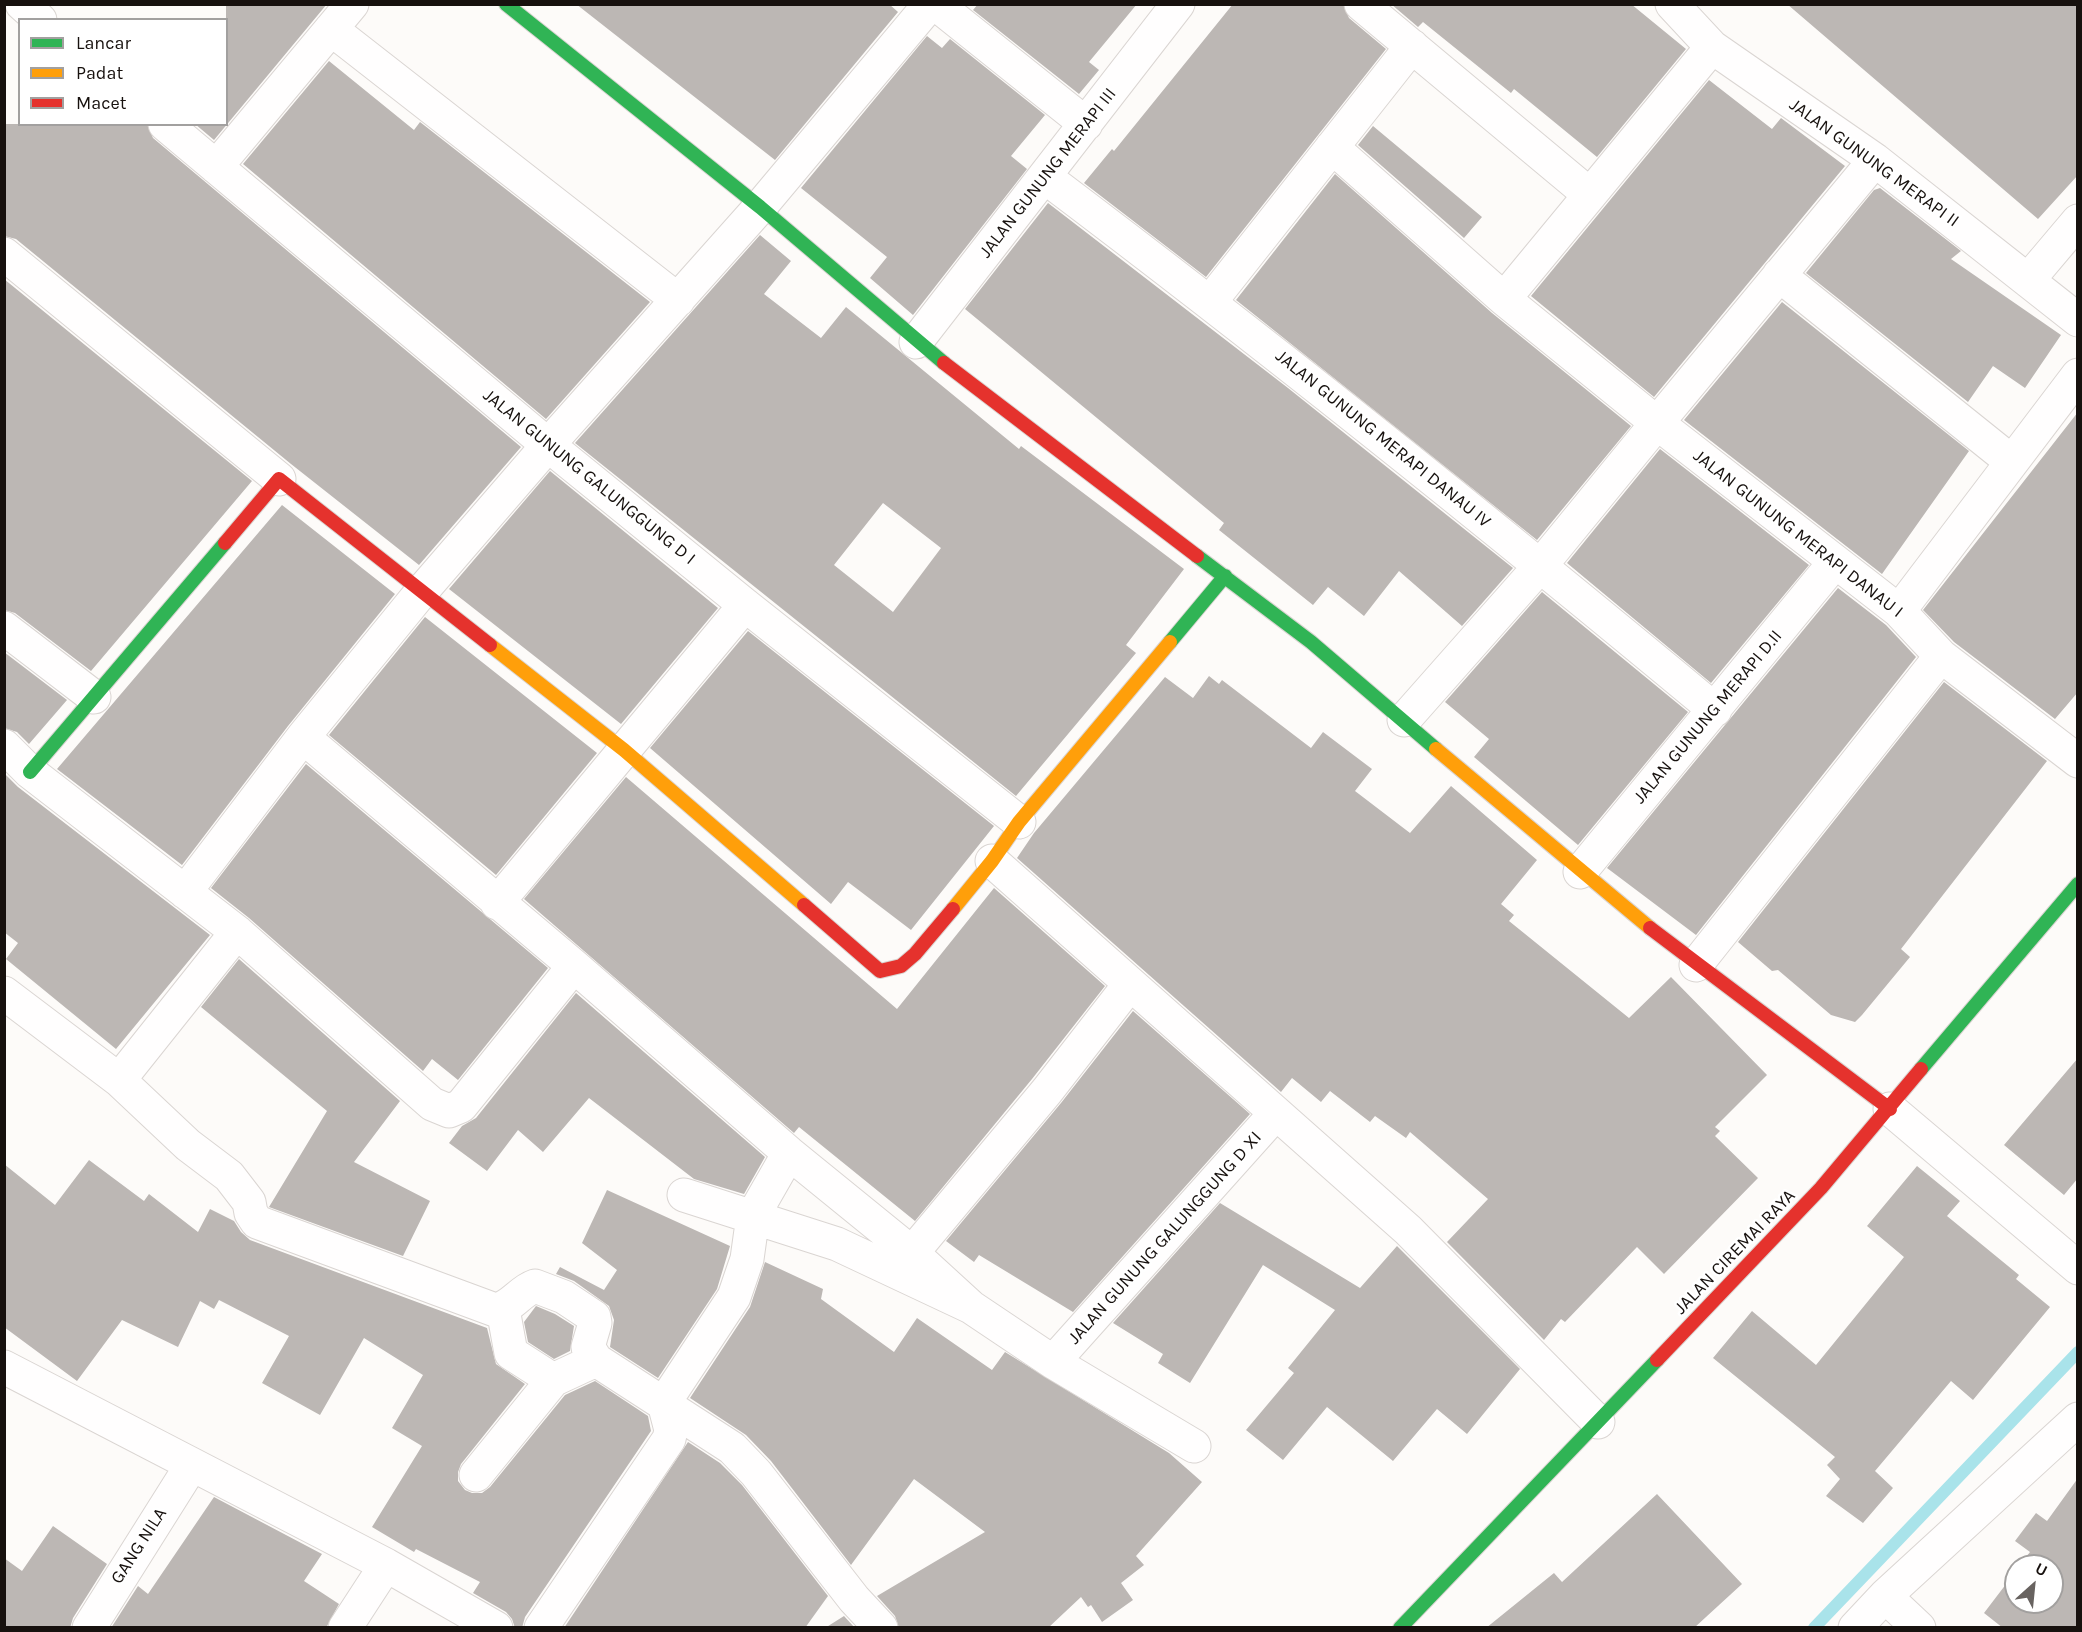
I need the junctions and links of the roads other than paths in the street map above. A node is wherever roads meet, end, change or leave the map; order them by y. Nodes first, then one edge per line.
1 (22, 4) edge
2 (930, 4) edge
3 (936, 4) edge
4 (1178, 4) edge
5 (1361, 4) edge
6 (1672, 4) edge
7 (520, 9) edge
8 (342, 17) edge
9 (38, 18) edge
10 (1412, 46) junction
11 (1712, 47) junction
12 (1086, 124) junction
13 (167, 126) edge
14 (1332, 147) junction
15 (1875, 160) junction
16 (216, 167) junction
17 (1045, 177) junction
18 (1590, 195) junction
19 (760, 207) junction
20 (2078, 221) edge
21 (4, 254) edge
22 (1779, 275) junction
23 (2029, 279) junction
24 (1504, 298) junction
25 (678, 300) junction
26 (1210, 302) junction
27 (2078, 320) edge
28 (916, 342) junction
29 (2078, 375) edge
30 (1657, 423) junction
31 (548, 445) junction
32 (2012, 462) junction
33 (279, 479) junction
34 (1835, 562) junction
35 (1541, 565) junction
36 (1225, 576) junction
37 (422, 591) junction
38 (745, 605) junction
39 (1899, 611) junction
40 (4, 628) edge
41 (1941, 656) junction
42 (94, 697) junction
43 (1715, 710) junction
44 (1404, 720) junction
45 (303, 737) junction
46 (4, 746) edge
47 (624, 750) junction
48 (2078, 761) edge
49 (30, 772) junction
50 (1020, 822) junction
51 (992, 861) junction
52 (1580, 872) junction
53 (2078, 884) edge
54 (186, 892) junction
55 (497, 903) junction
56 (237, 932) junction
57 (1696, 965) junction
58 (574, 966) junction
59 (1130, 984) junction
60 (4, 993) edge
61 (119, 1080) junction
62 (1890, 1109) junction
63 (1276, 1113) junction
64 (789, 1154) junction
65 (684, 1195) dead end
66 (753, 1216) junction
67 (912, 1253) junction
68 (2078, 1268) edge
69 (971, 1307) junction
70 (503, 1309) junction
71 (596, 1360) junction
72 (1053, 1362) junction
73 (4, 1367) edge
74 (553, 1380) junction
75 (664, 1403) junction
76 (2078, 1419) edge
77 (1598, 1422) junction
78 (1194, 1446) dead end
79 (191, 1466) junction
80 (476, 1475) dead end
81 (386, 1565) junction
82 (1885, 1596) junction
83 (89, 1628) edge
84 (345, 1628) edge
85 (496, 1628) edge
86 (541, 1628) edge
87 (881, 1628) edge
88 (1400, 1628) edge
89 (1855, 1628) edge
90 (1918, 1628) edge

1 - 9 street
2 - 19 street
3 - 12 street
4 - 12 street, JALAN GUNUNG MERAPI III
5 - 10 street
6 - 11 street, JALAN GUNUNG MERAPI II
7 - 19 street
8 - 16 street
8 - 25 street
10 - 14 street
10 - 18 street
11 - 15 street, JALAN GUNUNG MERAPI II
11 - 18 street
12 - 17 street, JALAN GUNUNG MERAPI III
13 - 16 street, JALAN GUNUNG GALUNGGUNG D I
14 - 24 street, JALAN GUNUNG MERAPI DANAU I
14 - 26 street
15 - 22 street
15 - 23 street, JALAN GUNUNG MERAPI II
16 - 31 street, JALAN GUNUNG GALUNGGUNG D I
17 - 26 street, JALAN GUNUNG MERAPI DANAU IV
17 - 28 street, JALAN GUNUNG MERAPI III
18 - 24 street
19 - 25 street
19 - 28 street
20 - 23 street
21 - 33 street
22 - 30 street
22 - 32 street
23 - 27 street, JALAN GUNUNG MERAPI II
24 - 30 street, JALAN GUNUNG MERAPI DANAU I
25 - 31 street
26 - 35 street, JALAN GUNUNG MERAPI DANAU IV
28 - 36 street
29 - 32 street
30 - 34 street, JALAN GUNUNG MERAPI DANAU I
30 - 35 street
31 - 37 street
31 - 38 street, JALAN GUNUNG GALUNGGUNG D I
32 - 39 street
33 - 37 street
33 - 42 street
34 - 39 street, JALAN GUNUNG MERAPI DANAU I
34 - 43 street, JALAN GUNUNG MERAPI D.II
35 - 43 street, JALAN GUNUNG MERAPI DANAU IV
35 - 44 street
36 - 44 street
36 - 50 street
37 - 45 street
37 - 47 street
38 - 47 street
38 - 50 street, JALAN GUNUNG GALUNGGUNG D I
39 - 41 street, JALAN GUNUNG MERAPI DANAU I
40 - 42 street
41 - 48 street, JALAN GUNUNG MERAPI DANAU I
41 - 57 street
42 - 49 street
43 - 52 street, JALAN GUNUNG MERAPI D.II
44 - 52 street
45 - 54 street
45 - 55 street
46 - 49 street
47 - 51 street
47 - 55 street
49 - 54 street
50 - 51 street
51 - 59 street
52 - 57 street
53 - 62 street, JALAN CIREMAI RAYA
54 - 56 street
55 - 58 street
56 - 58 street
56 - 61 street
57 - 62 street
58 - 64 street
59 - 63 street
59 - 67 street
60 - 61 street
61 - 70 street
62 - 68 street
62 - 77 street, JALAN CIREMAI RAYA
63 - 72 street, JALAN GUNUNG GALUNGGUNG D XI
63 - 77 street
64 - 66 street
64 - 67 street
65 - 66 street
66 - 69 street
66 - 75 street
67 - 69 street
69 - 72 street
70 - 71 street
70 - 74 street
71 - 74 street
71 - 75 street
72 - 78 street
73 - 79 street
74 - 80 street
75 - 86 street
75 - 87 street
76 - 82 street
77 - 88 street, JALAN CIREMAI RAYA
79 - 81 street
79 - 83 street, GANG NILA
81 - 84 street
81 - 85 street
82 - 89 street
82 - 90 street

